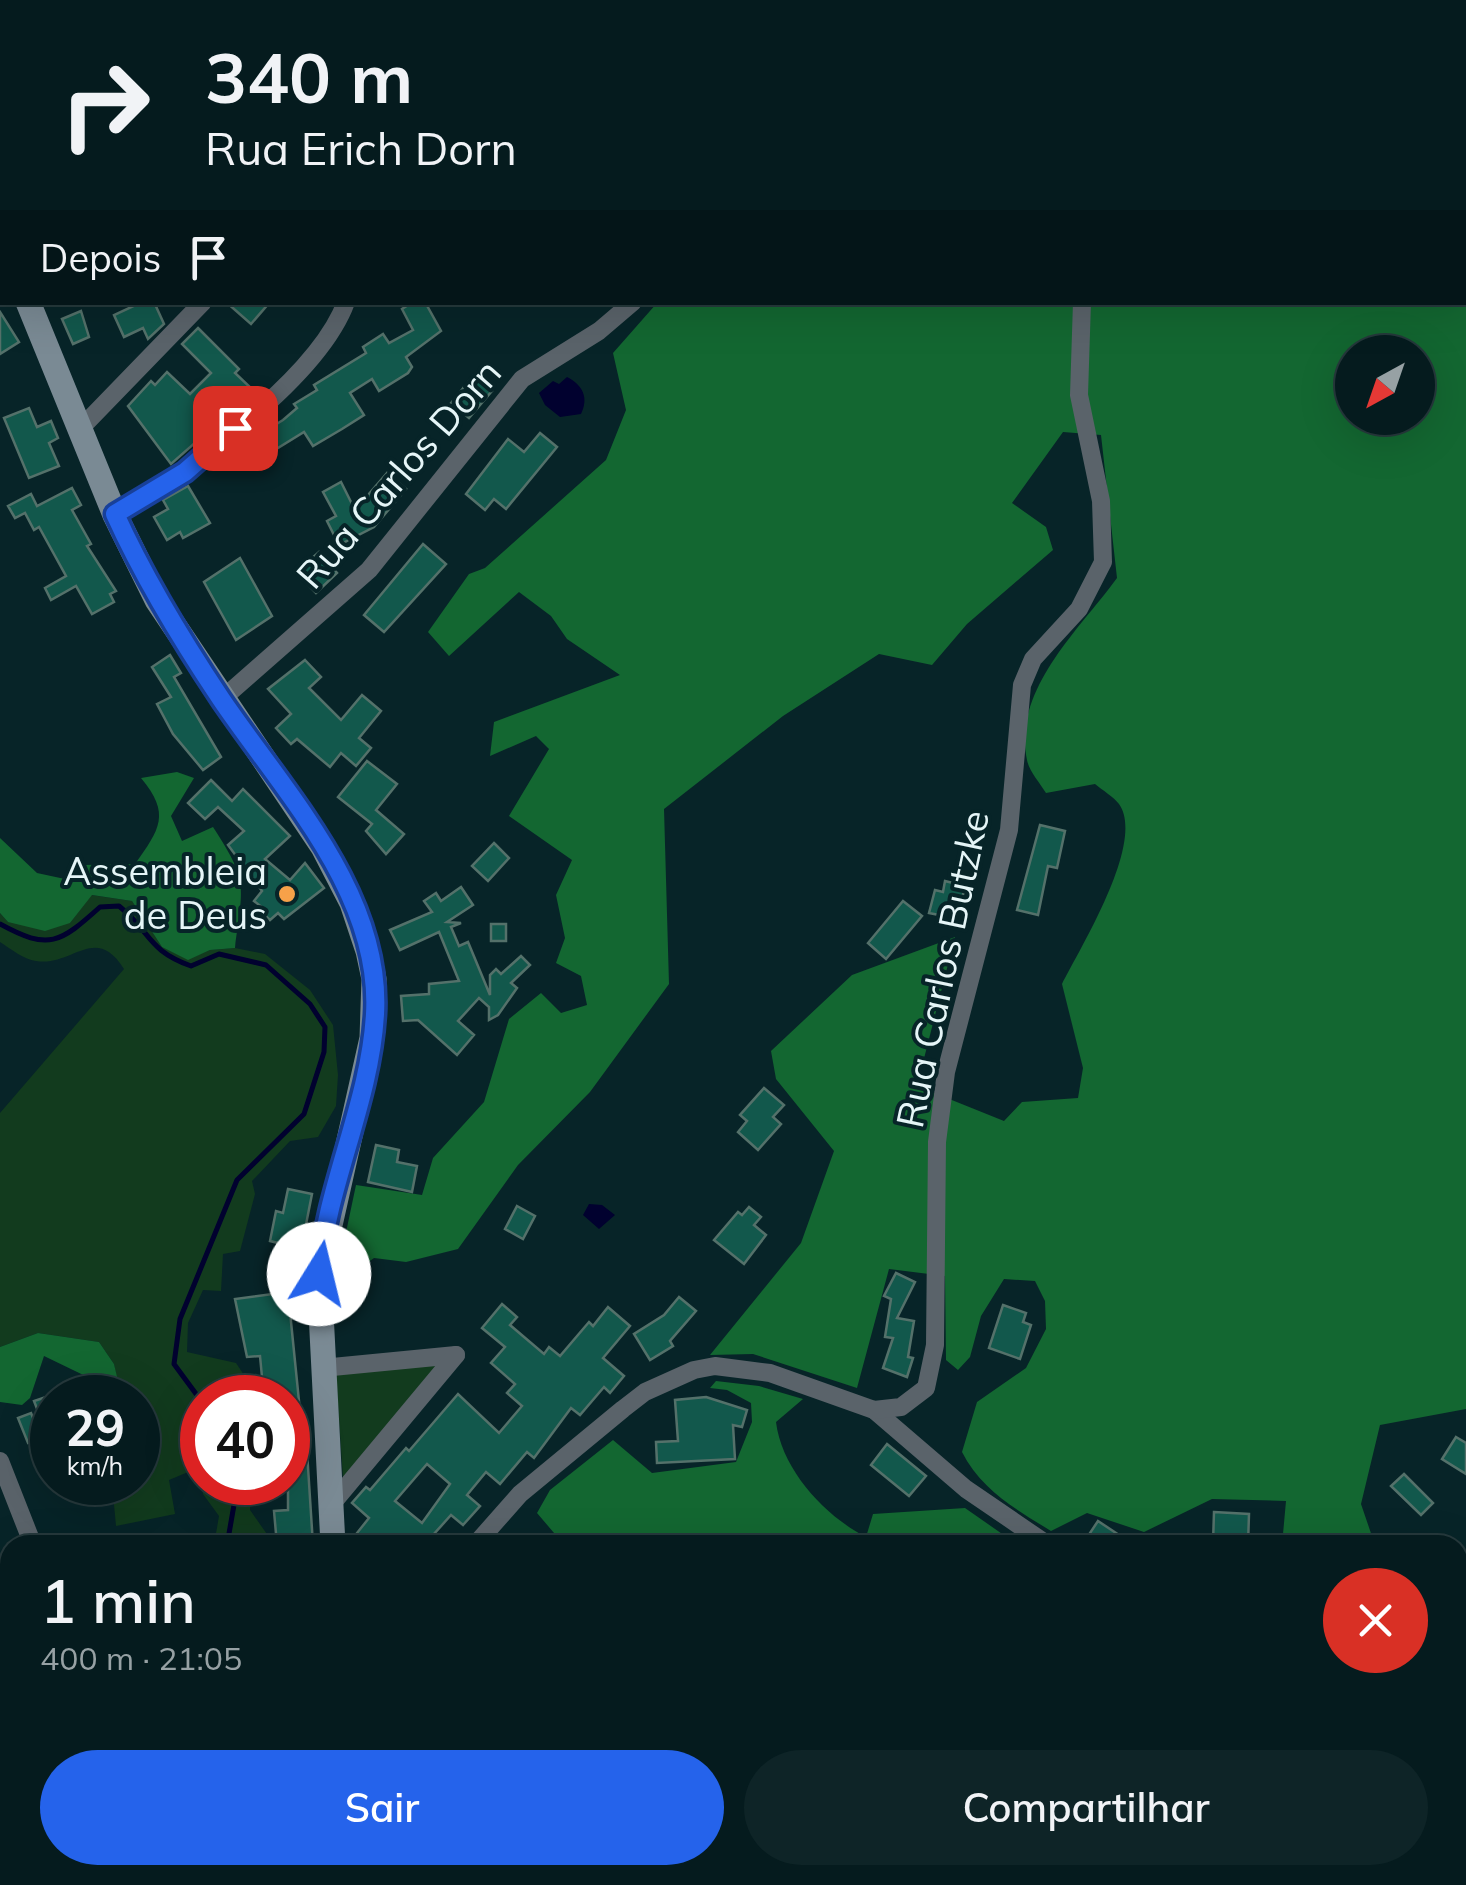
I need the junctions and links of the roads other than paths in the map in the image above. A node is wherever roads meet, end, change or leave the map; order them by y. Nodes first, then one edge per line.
1 (29, 305) edge
2 (200, 305) edge
3 (345, 305) edge
4 (630, 305) edge
5 (1082, 305) edge
6 (79, 430) junction
7 (115, 514) junction
8 (222, 700) junction
9 (322, 1368) junction
10 (874, 1410) junction
11 (0, 1461) edge
12 (331, 1505) junction
13 (29, 1535) edge
14 (333, 1535) edge
15 (484, 1535) edge
16 (1034, 1535) edge

1 - 6 street
2 - 6 street
3 - 7 street
4 - 8 street, Rua Carlos Dorn
5 - 10 street, Rua Carlos Butzke
6 - 7 street
7 - 8 street
8 - 9 street
9 - 12 street
9 - 12 street
10 - 15 street
10 - 16 street
11 - 13 street
12 - 14 street

